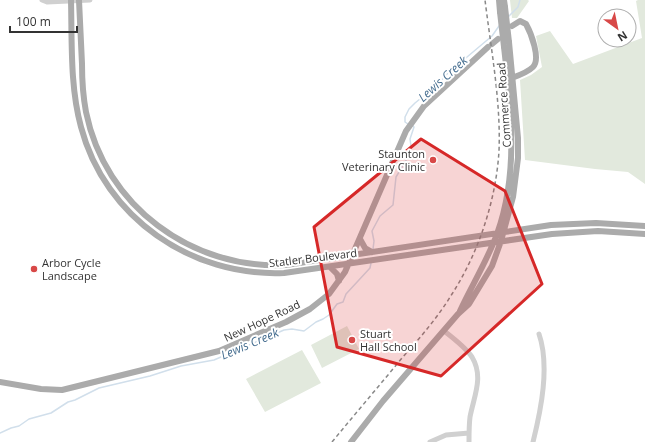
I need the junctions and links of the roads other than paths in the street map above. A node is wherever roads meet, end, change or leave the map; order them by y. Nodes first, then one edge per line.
1 (42, 0) edge
2 (71, 0) edge
3 (80, 0) edge
4 (90, 0) edge
5 (499, 0) edge
6 (504, 0) edge
7 (512, 26) dead end
8 (498, 39) dead end
9 (507, 45) junction
10 (510, 78) junction
11 (645, 226) edge
12 (501, 232) junction
13 (645, 234) edge
14 (360, 238) junction
15 (501, 241) junction
16 (494, 242) junction
17 (372, 252) junction
18 (356, 255) junction
19 (348, 265) junction
20 (331, 268) junction
21 (339, 281) junction
22 (458, 314) junction
23 (444, 331) junction
24 (539, 334) dead end
25 (0, 382) edge
26 (469, 433) junction
27 (352, 442) edge
28 (430, 442) edge
29 (469, 442) edge
30 (533, 442) edge

1 - 2 street
2 - 3 street
2 - 20 main road, Statler Boulevard
3 - 4 street
3 - 18 main road, Statler Boulevard
5 - 9 main road, Commerce Road, bridge
6 - 9 main road, Commerce Road, bridge
7 - 10 main road
8 - 14 main road, New Hope Road
9 - 10 main road, Commerce Road
10 - 12 main road, Commerce Road
11 - 12 main road, Statler Boulevard
12 - 15 main road, Commerce Road
12 - 16 main road, Commerce Road
12 - 17 main road, Statler Boulevard
13 - 15 main road, Statler Boulevard
14 - 17 main road
14 - 18 main road, New Hope Road
15 - 16 main road, Statler Boulevard
15 - 22 main road, Commerce Road
16 - 19 main road, Statler Boulevard
16 - 22 main road, Commerce Road
17 - 18 main road, Statler Boulevard
18 - 19 main road, New Hope Road
19 - 20 main road, Statler Boulevard
19 - 21 main road, New Hope Road
20 - 21 main road
21 - 25 main road, New Hope Road
22 - 23 main road, Commerce Road
23 - 26 street
23 - 27 main road, Commerce Road
24 - 30 street
26 - 28 street
26 - 29 street

